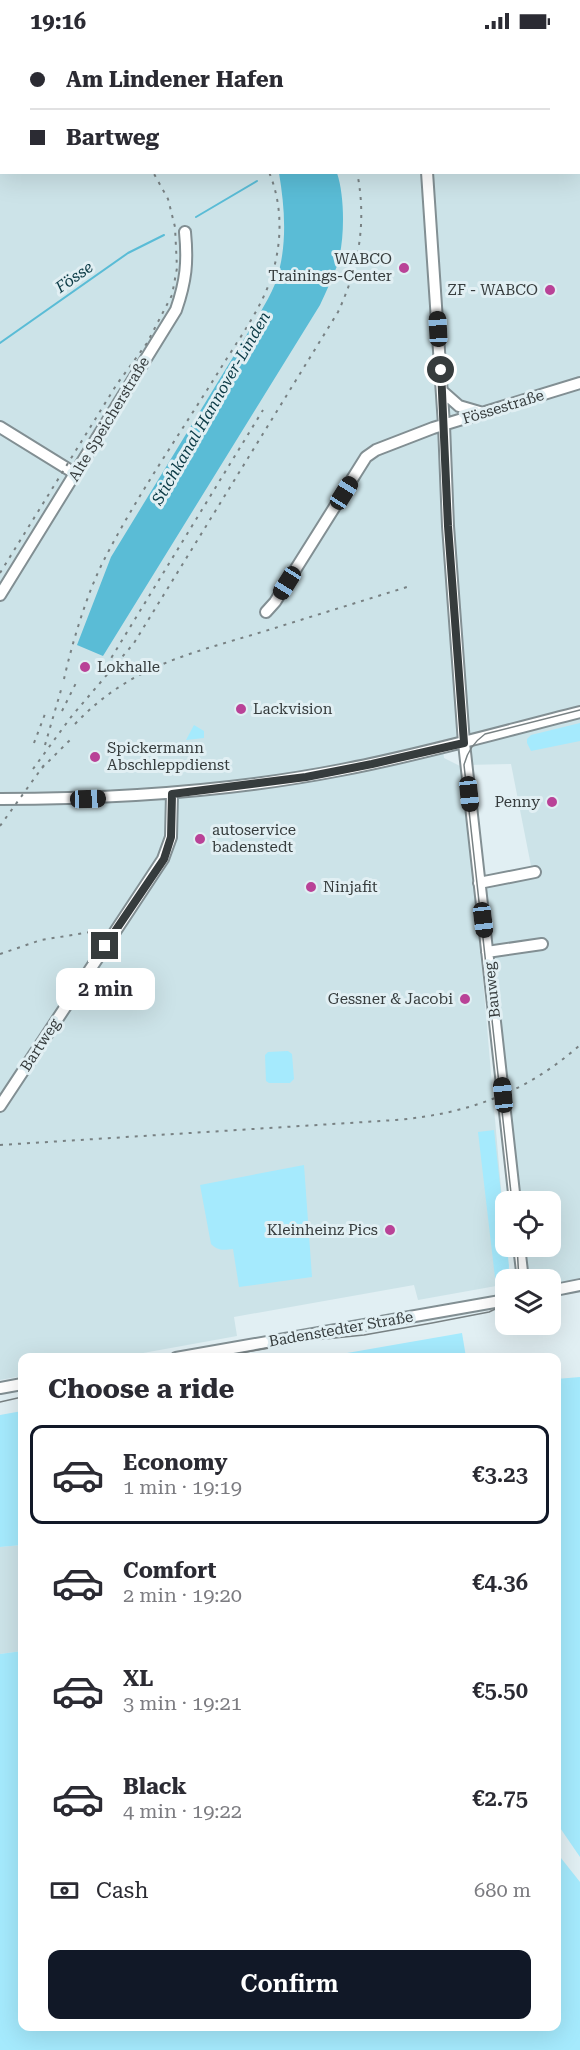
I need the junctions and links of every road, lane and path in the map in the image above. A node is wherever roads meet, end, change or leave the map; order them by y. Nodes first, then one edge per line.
1 (427, 174) edge
2 (185, 232) dead end
3 (580, 383) edge
4 (442, 391) junction
5 (483, 413) junction
6 (444, 425) junction
7 (0, 427) edge
8 (76, 474) junction
9 (0, 595) edge
10 (266, 612) dead end
11 (580, 712) edge
12 (464, 743) junction
13 (172, 794) junction
14 (0, 799) edge
15 (535, 872) dead end
16 (479, 883) junction
17 (542, 944) dead end
18 (487, 952) junction
19 (0, 1106) edge
20 (514, 1191) edge
21 (580, 1285) edge
22 (561, 1289) edge
23 (495, 1302) edge
24 (204, 1353) edge
25 (18, 1385) edge
26 (0, 1388) edge

1 - 4 street, Bauweg
2 - 8 street, Alte Speicherstraße
3 - 5 street, Fössestraße
4 - 5 street
4 - 6 street, Bauweg
5 - 6 street, Fössestraße
6 - 10 street, Fössestraße
6 - 12 street, Bauweg
7 - 8 street
8 - 9 street, Alte Speicherstraße
11 - 12 street
12 - 13 street
12 - 16 street, Bauweg
13 - 14 street
13 - 19 street, Bartweg
15 - 16 street
16 - 18 street, Bauweg
17 - 18 street
18 - 20 street, Bauweg
21 - 22 street
23 - 24 street, Badenstedter Straße
25 - 26 street

